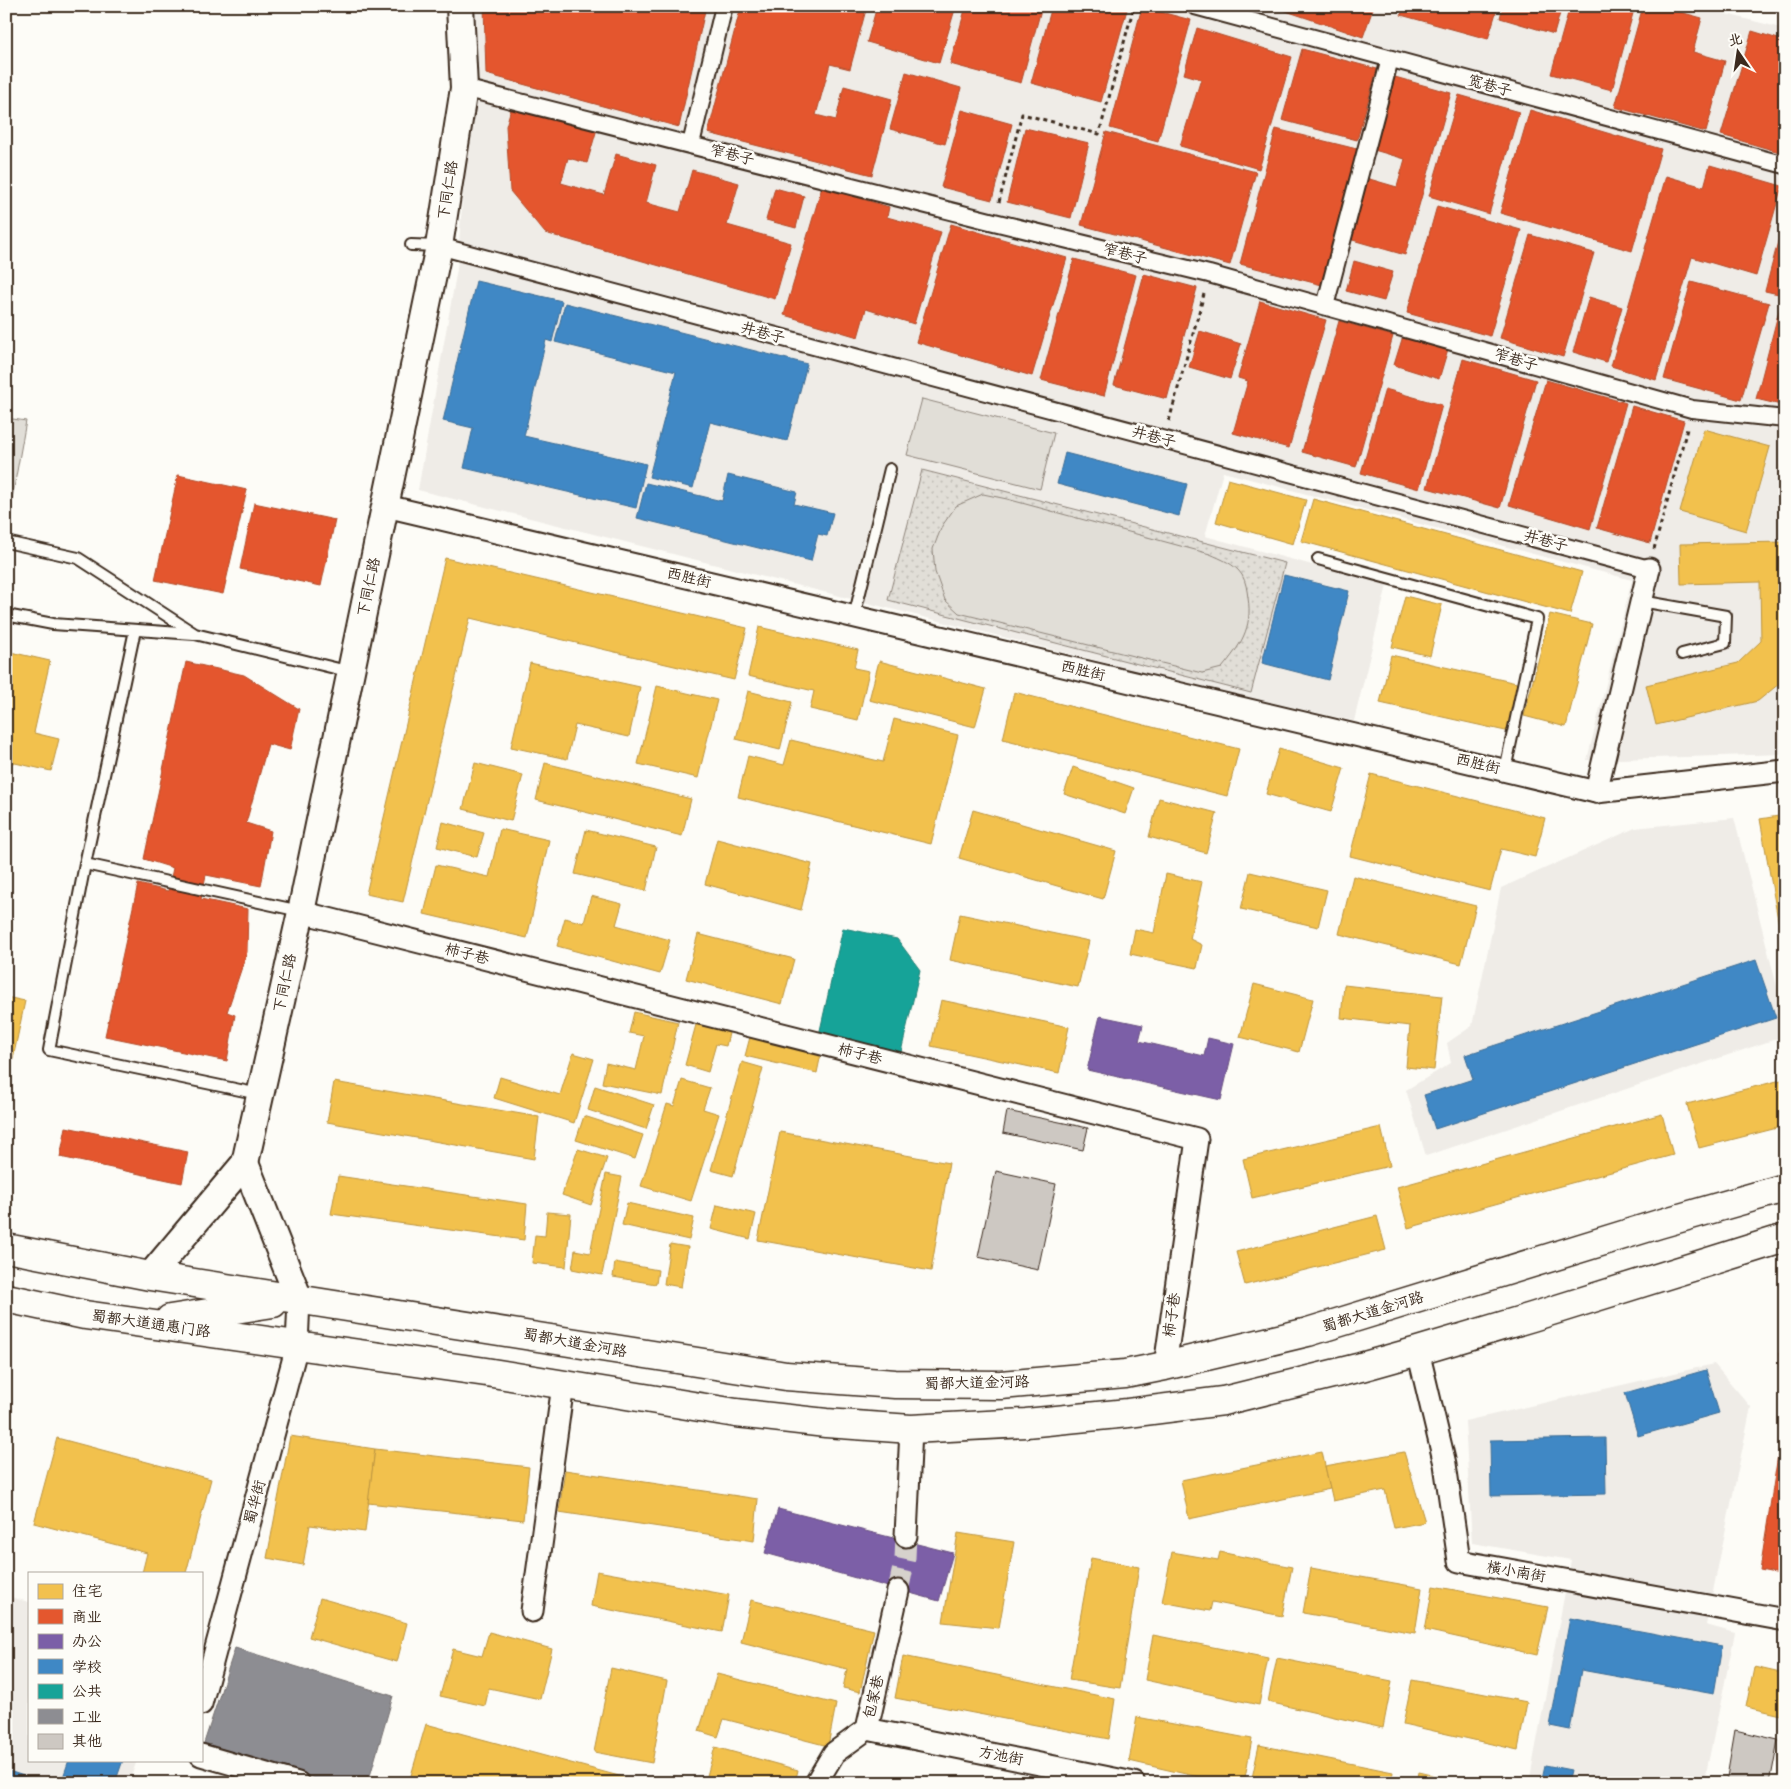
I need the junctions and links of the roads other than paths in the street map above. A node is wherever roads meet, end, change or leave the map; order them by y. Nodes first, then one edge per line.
1 (460, 6) edge
2 (724, 6) edge
3 (1195, 6) edge
4 (1390, 59) junction
5 (464, 88) junction
6 (691, 144) junction
7 (1785, 165) edge
8 (411, 245) dead end
9 (439, 246) junction
10 (1326, 306) junction
11 (1785, 419) edge
12 (890, 469) dead end
13 (386, 506) junction
14 (6, 542) edge
15 (1318, 559) dead end
16 (1649, 569) joint
17 (1641, 601) junction
18 (6, 615) edge
19 (854, 617) junction
20 (135, 630) junction
21 (195, 634) junction
22 (1682, 654) dead end
23 (351, 672) junction
24 (1505, 770) junction
25 (1785, 771) edge
26 (1596, 792) junction
27 (86, 864) junction
28 (301, 912) junction
29 (260, 1094) junction
30 (245, 1163) junction
31 (1785, 1188) edge
32 (1785, 1238) edge
33 (6, 1248) edge
34 (150, 1276) junction
35 (6, 1298) edge
36 (300, 1299) junction
37 (140, 1324) junction
38 (297, 1346) junction
39 (1418, 1351) junction
40 (1165, 1366) junction
41 (564, 1385) junction
42 (911, 1428) junction
43 (906, 1536) tunnel mouth
44 (898, 1591) tunnel mouth
45 (532, 1610) dead end
46 (1785, 1620) edge
47 (202, 1700) edge
48 (867, 1728) junction
49 (202, 1755) edge
50 (298, 1783) edge
51 (816, 1783) edge
52 (1134, 1783) edge

1 - 5 street, 下同仁路
2 - 6 street
3 - 4 street, 宽巷子
4 - 7 street, 宽巷子
4 - 10 street
5 - 6 street, 窄巷子
5 - 9 street, 下同仁路
6 - 10 street, 窄巷子
8 - 9 lane
9 - 13 street, 下同仁路
9 - 16 street, 井巷子
10 - 11 street, 窄巷子
12 - 19 lane
13 - 19 street, 西胜街
13 - 23 street, 下同仁路
14 - 21 lane
15 - 24 lane
16 - 17 street
17 - 22 lane
17 - 26 street
18 - 20 lane
19 - 24 street, 西胜街
20 - 21 lane
20 - 27 lane
21 - 23 lane
23 - 28 street, 下同仁路
24 - 26 street, 西胜街
25 - 26 street, 西胜街
27 - 28 lane
27 - 29 lane
28 - 29 street, 下同仁路
28 - 40 street, 柿子巷
29 - 30 street, 下同仁路
30 - 34 street, 下同仁路
30 - 36 street
31 - 40 main road, 蜀都大道金河路
32 - 39 main road
33 - 34 main road
34 - 36 main road, 蜀都大道金河路
35 - 37 main road, 蜀都大道通惠门路
36 - 37 main road
36 - 38 street, 蜀华街
36 - 40 main road, 蜀都大道金河路
37 - 38 main road, 蜀都大道通惠门路
38 - 41 main road
38 - 47 street, 蜀华街
39 - 42 main road
39 - 46 street, 横小南街
41 - 42 main road
41 - 45 street
42 - 43 street
44 - 48 street, 包家巷
48 - 51 street, 包家巷
48 - 52 street, 方池街
49 - 50 street

